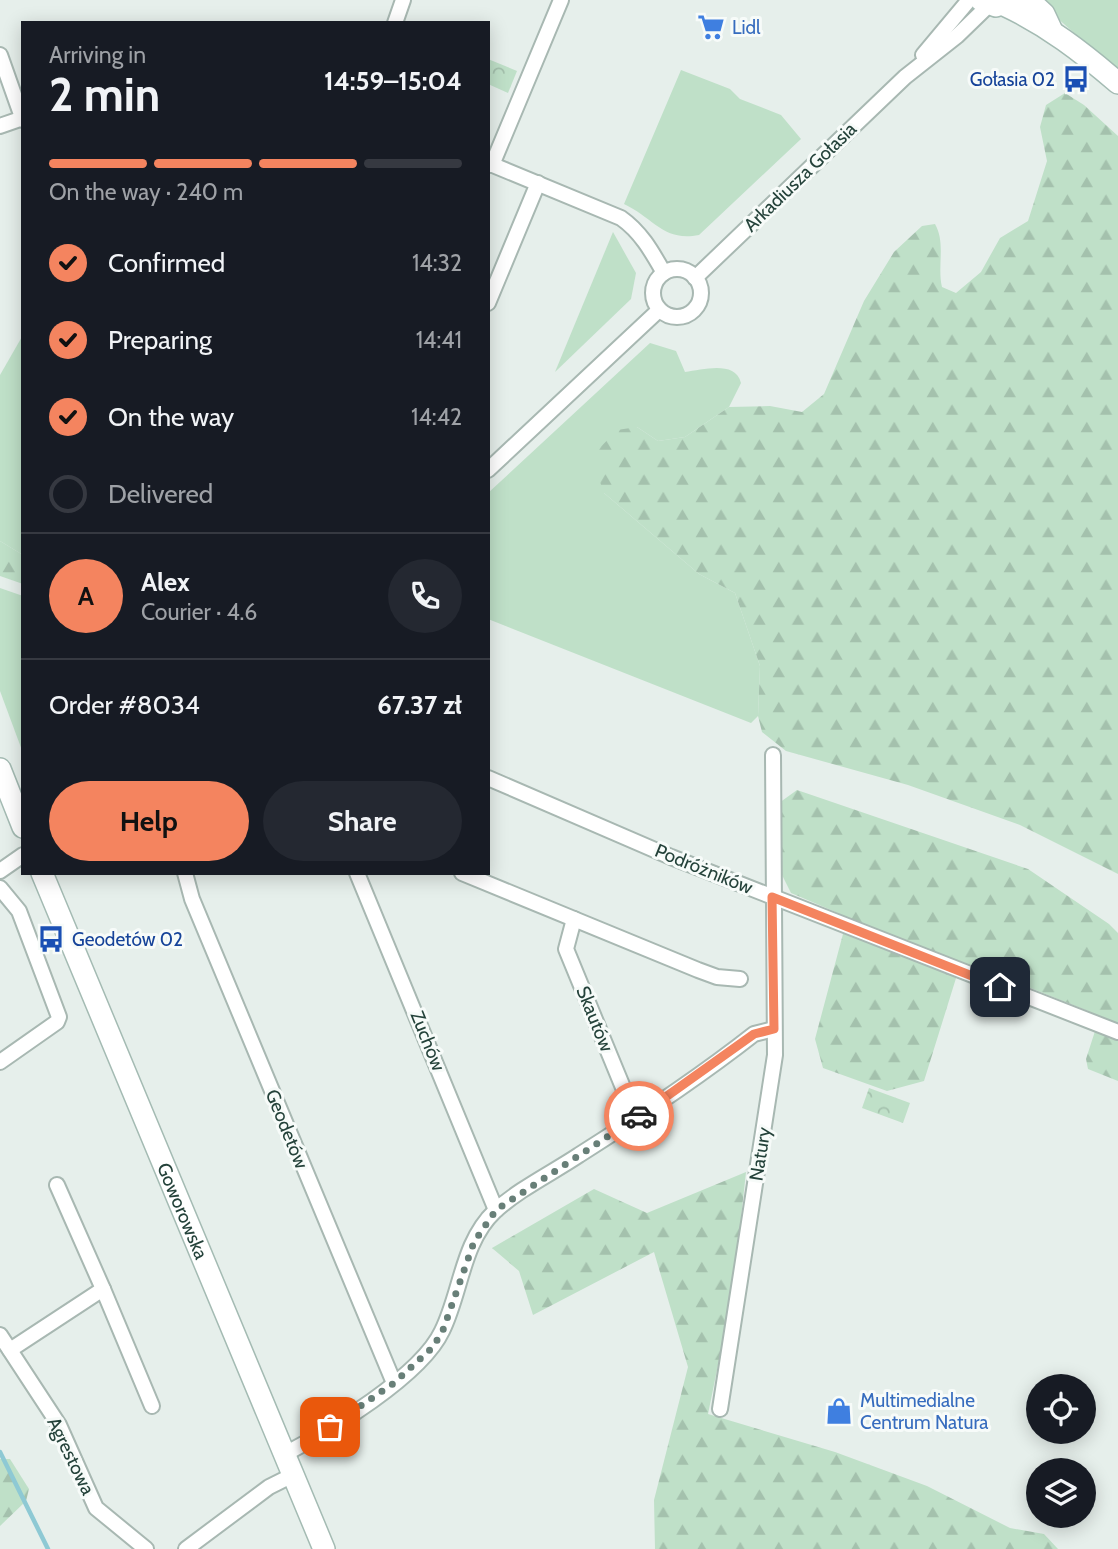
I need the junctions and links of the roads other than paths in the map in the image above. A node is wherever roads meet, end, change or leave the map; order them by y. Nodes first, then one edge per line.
1 (402, 0) edge
2 (561, 0) edge
3 (1029, 0) edge
4 (991, 2) edge
5 (396, 21) edge
6 (1051, 29) junction
7 (0, 55) edge
8 (905, 77) junction
9 (1118, 83) edge
10 (21, 113) edge
11 (21, 120) edge
12 (0, 126) edge
13 (490, 164) edge
14 (538, 183) junction
15 (664, 273) junction
16 (695, 278) junction
17 (490, 298) edge
18 (659, 310) junction
19 (490, 468) edge
20 (773, 755) dead end
21 (0, 769) edge
22 (490, 779) edge
23 (21, 822) edge
24 (21, 856) edge
25 (0, 871) edge
26 (43, 875) edge
27 (185, 875) edge
28 (358, 875) edge
29 (467, 875) edge
30 (0, 888) edge
31 (772, 897) junction
32 (574, 919) junction
33 (740, 979) dead end
34 (774, 1029) junction
35 (1118, 1032) edge
36 (0, 1062) edge
37 (636, 1119) junction
38 (57, 1185) dead end
39 (496, 1210) junction
40 (103, 1289) junction
41 (0, 1335) edge
42 (10, 1350) junction
43 (394, 1383) junction
44 (152, 1406) dead end
45 (720, 1409) dead end
46 (285, 1454) junction
47 (293, 1475) junction
48 (146, 1549) edge
49 (186, 1549) edge
50 (324, 1549) edge

1 - 5 street
2 - 13 street
3 - 6 street
4 - 6 street
4 - 8 street, Arkadiusza Gołasia
4 - 8 street, Arkadiusza Gołasia
6 - 9 street
7 - 10 street
8 - 16 street, Arkadiusza Gołasia
11 - 12 street
13 - 14 street
14 - 15 street
14 - 17 street
15 - 16 street
15 - 18 street
16 - 18 street
18 - 19 street
20 - 31 street, Natury
21 - 23 street
22 - 31 street, Podróżników
24 - 25 street
26 - 46 street, Goworowska
27 - 43 street, Geodetów
28 - 39 street, Zuchów
29 - 32 street
30 - 36 street
31 - 34 street, Natury
31 - 35 street, Podróżników
32 - 33 street
32 - 37 street, Skautów
34 - 37 street
34 - 45 street, Natury
37 - 39 street
38 - 40 street
39 - 43 street
40 - 42 street
40 - 44 street
41 - 42 street, Agrestowa
42 - 48 street, Agrestowa
43 - 46 street
46 - 47 street, Goworowska
47 - 49 street
47 - 50 street, Goworowska

